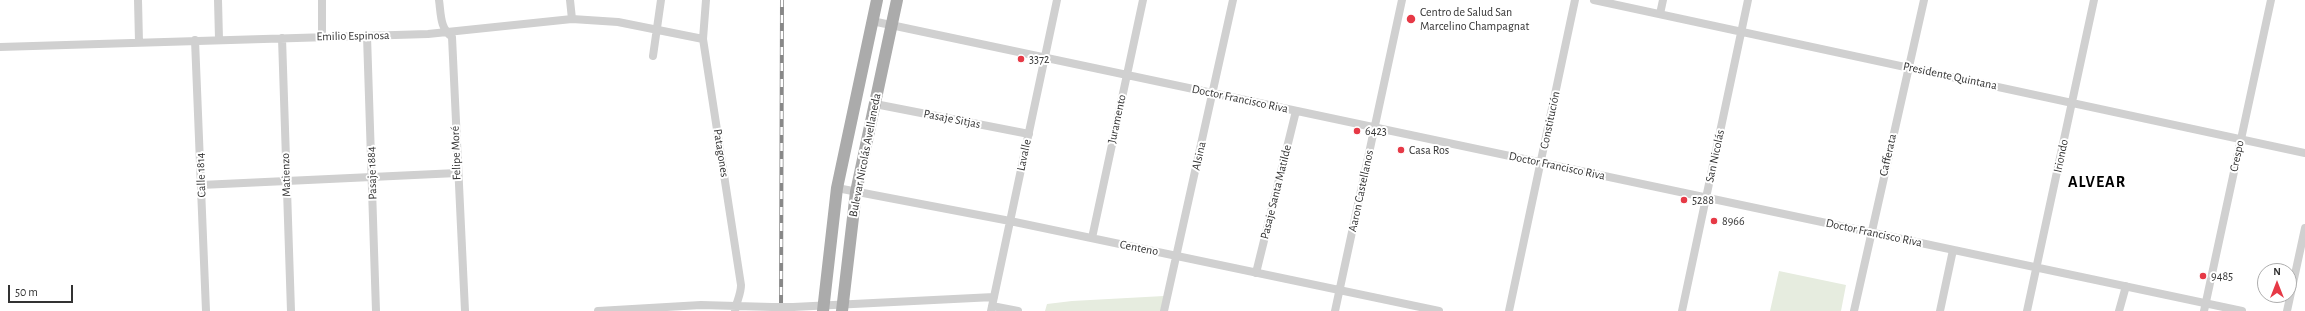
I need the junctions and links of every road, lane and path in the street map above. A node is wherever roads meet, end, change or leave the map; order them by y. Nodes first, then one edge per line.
1 (138, 0) edge
2 (218, 0) edge
3 (322, 0) edge
4 (439, 0) edge
5 (570, 0) edge
6 (661, 0) edge
7 (706, 0) edge
8 (877, 0) edge
9 (897, 0) edge
10 (1057, 0) edge
11 (1143, 0) edge
12 (1233, 0) edge
13 (1402, 0) edge
14 (1575, 0) edge
15 (1594, 0) edge
16 (1663, 0) edge
17 (1748, 0) edge
18 (1924, 0) edge
19 (2094, 0) edge
20 (2270, 0) edge
21 (1660, 14) junction
22 (572, 19) junction
23 (872, 21) junction
24 (891, 25) junction
25 (658, 32) junction
26 (1741, 32) junction
27 (445, 33) junction
28 (322, 36) junction
29 (367, 36) junction
30 (282, 38) junction
31 (219, 39) junction
32 (703, 39) junction
33 (195, 40) junction
34 (139, 42) junction
35 (0, 46) edge
36 (653, 56) dead end
37 (1045, 58) junction
38 (1909, 67) junction
39 (1126, 75) junction
40 (1213, 93) junction
41 (2072, 102) junction
42 (875, 104) junction
43 (1296, 111) junction
44 (1375, 128) junction
45 (1029, 134) junction
46 (2241, 138) junction
47 (2305, 153) edge
48 (1541, 162) junction
49 (457, 173) junction
50 (372, 177) junction
51 (286, 181) junction
52 (201, 185) junction
53 (837, 188) junction
54 (856, 192) junction
55 (1706, 197) junction
56 (1010, 221) junction
57 (2305, 228) edge
58 (1870, 232) junction
59 (1092, 238) junction
60 (1953, 250) junction
61 (1176, 255) junction
62 (2037, 268) junction
63 (1256, 273) junction
64 (2126, 286) junction
65 (1340, 290) junction
66 (994, 297) junction
67 (842, 307) edge
68 (2205, 307) edge
69 (735, 308) edge
70 (823, 308) edge
71 (992, 308) edge
72 (1423, 309) edge
73 (206, 311) edge
74 (291, 311) edge
75 (376, 311) edge
76 (465, 311) edge
77 (598, 311) edge
78 (1018, 311) edge
79 (1164, 311) edge
80 (1336, 311) edge
81 (1439, 311) edge
82 (1509, 311) edge
83 (1682, 311) edge
84 (1854, 311) edge
85 (1940, 311) edge
86 (2027, 311) edge
87 (2119, 311) edge
88 (2242, 311) edge
89 (2287, 311) edge

1 - 34 street
2 - 31 street
3 - 28 street
4 - 27 street, Felipe Moré
5 - 22 street
6 - 25 street
7 - 32 street, Patagones
8 - 23 main road, Bulevar Nicolás Avellaneda
9 - 24 main road, Bulevar Nicolás Avellaneda
10 - 37 street, Lavalle
11 - 39 street, Juramento
12 - 40 street, Alsina
13 - 44 street, Aaron Castellanos
14 - 48 street, Constitución
15 - 21 street, Presidente Quintana
16 - 21 street
17 - 26 street, San Nicolás
18 - 38 street, Cafferata
19 - 41 street, Iriondo
20 - 46 street, Crespo
21 - 26 street, Presidente Quintana
22 - 25 street, Emilio Espinosa
22 - 27 street, Emilio Espinosa
23 - 24 street, Doctor Francisco Riva
23 - 53 main road, Bulevar Nicolás Avellaneda
24 - 37 street, Doctor Francisco Riva
24 - 42 main road, Bulevar Nicolás Avellaneda
25 - 32 street, Emilio Espinosa
25 - 36 street
26 - 38 street, Presidente Quintana
26 - 55 street, San Nicolás
27 - 29 street, Emilio Espinosa
27 - 49 street, Felipe Moré
28 - 29 street, Emilio Espinosa
28 - 30 street, Emilio Espinosa
29 - 50 street, Pasaje 1884
30 - 31 street, Emilio Espinosa
30 - 51 street, Matienzo
31 - 33 street, Emilio Espinosa
32 - 69 street, Patagones
33 - 34 street, Emilio Espinosa
33 - 52 street, Calle 1814
34 - 35 street, Emilio Espinosa
37 - 39 street, Doctor Francisco Riva
37 - 45 street, Lavalle
38 - 41 street, Presidente Quintana
38 - 58 street, Cafferata
39 - 40 street, Doctor Francisco Riva
39 - 59 street, Juramento
40 - 43 street, Doctor Francisco Riva
40 - 61 street, Alsina
41 - 46 street, Presidente Quintana
41 - 62 street, Iriondo
42 - 45 street, Pasaje Sitjas
42 - 54 main road, Bulevar Nicolás Avellaneda
43 - 44 street, Doctor Francisco Riva
43 - 63 street, Pasaje Santa Matilde
44 - 48 street, Doctor Francisco Riva
44 - 65 street, Aaron Castellanos
45 - 56 street, Lavalle
46 - 47 street, Presidente Quintana
46 - 68 street, Crespo
48 - 55 street, Doctor Francisco Riva
48 - 82 street, Constitución
49 - 50 street
49 - 76 street, Felipe Moré
50 - 51 street
50 - 75 street, Pasaje 1884
51 - 52 street
51 - 74 street, Matienzo
52 - 73 street, Calle 1814
53 - 54 street, Centeno
53 - 70 main road, Bulevar Nicolás Avellaneda
54 - 56 street, Centeno
54 - 67 main road, Bulevar Nicolás Avellaneda
55 - 58 street, Doctor Francisco Riva
55 - 83 street, San Nicolás
56 - 59 street, Centeno
56 - 66 street, Lavalle
57 - 89 street
58 - 60 street, Doctor Francisco Riva
58 - 84 street, Cafferata
59 - 61 street, Centeno
60 - 62 street, Doctor Francisco Riva
60 - 85 street
61 - 63 street, Centeno
61 - 79 street, Alsina
62 - 64 street, Doctor Francisco Riva
62 - 86 street, Iriondo
63 - 65 street, Centeno
64 - 68 street, Doctor Francisco Riva
64 - 87 street
65 - 72 street, Centeno
65 - 80 street, Aaron Castellanos
66 - 67 street
66 - 71 street, Lavalle
67 - 70 street
68 - 88 street, Doctor Francisco Riva
69 - 70 street, bridge
69 - 77 street
71 - 78 street
72 - 81 street, Centeno

